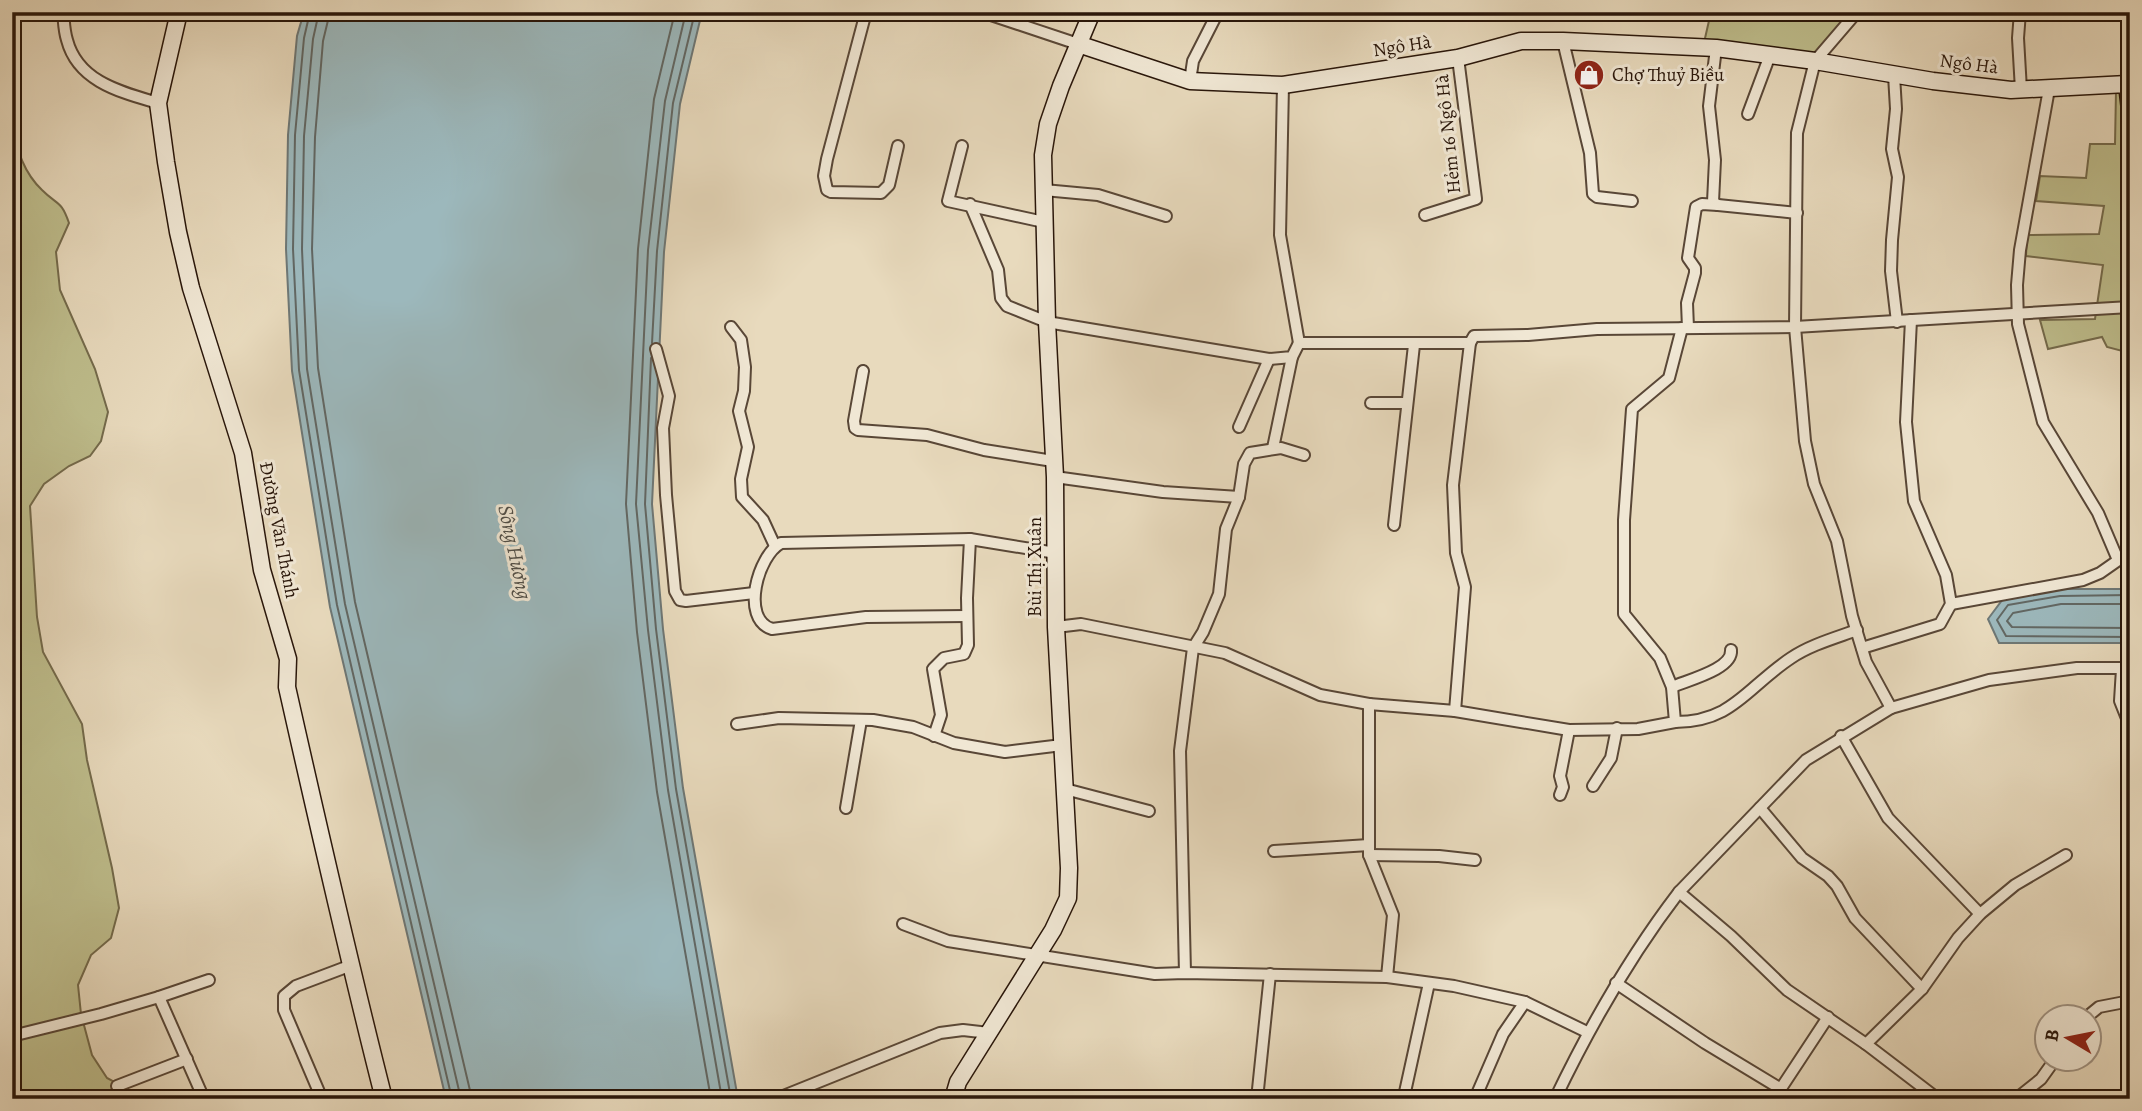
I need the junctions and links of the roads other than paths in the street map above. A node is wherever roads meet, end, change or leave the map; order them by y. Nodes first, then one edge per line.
1 (63, 12) edge
2 (179, 12) edge
3 (866, 12) edge
4 (982, 12) edge
5 (1093, 12) edge
6 (1218, 12) edge
7 (1857, 12) edge
8 (2020, 12) edge
9 (1563, 41) junction
10 (1078, 44) junction
11 (1716, 48) junction
12 (1770, 55) junction
13 (1458, 58) junction
14 (1815, 61) junction
15 (1894, 75) junction
16 (1190, 81) junction
17 (2129, 83) edge
18 (1283, 85) junction
19 (2049, 89) junction
20 (2021, 90) junction
21 (158, 103) junction
22 (2130, 110) edge
23 (1748, 114) dead end
24 (898, 146) dead end
25 (962, 146) dead end
26 (1044, 190) junction
27 (1632, 201) dead end
28 (970, 204) junction
29 (1718, 205) junction
30 (1797, 213) junction
31 (1425, 215) dead end
32 (1166, 216) dead end
33 (1044, 222) junction
34 (2130, 307) edge
35 (2018, 313) junction
36 (1911, 320) junction
37 (1047, 322) junction
38 (1897, 322) junction
39 (731, 327) dead end
40 (1794, 327) junction
41 (1685, 328) junction
42 (1299, 343) junction
43 (1470, 343) junction
44 (1414, 345) junction
45 (656, 349) dead end
46 (1292, 357) junction
47 (1269, 359) junction
48 (863, 371) dead end
49 (1371, 403) dead end
50 (1407, 403) junction
51 (1240, 427) dead end
52 (1273, 448) junction
53 (1304, 455) dead end
54 (1054, 469) junction
55 (1238, 498) junction
56 (1394, 525) dead end
57 (970, 539) junction
58 (775, 546) junction
59 (2130, 552) edge
60 (1056, 553) junction
61 (2118, 560) junction
62 (754, 593) junction
63 (1951, 604) junction
64 (967, 616) junction
65 (1056, 628) junction
66 (1857, 630) junction
67 (1193, 648) junction
68 (1862, 648) junction
69 (1731, 650) dead end
70 (2126, 668) edge
71 (1672, 687) junction
72 (1368, 704) junction
73 (1891, 708) junction
74 (1455, 711) junction
75 (861, 720) junction
76 (1675, 722) junction
77 (737, 724) dead end
78 (2130, 726) edge
79 (1617, 728) junction
80 (1569, 730) junction
81 (934, 736) junction
82 (1841, 736) junction
83 (1062, 745) junction
84 (1593, 786) dead end
85 (1065, 789) junction
86 (1560, 795) dead end
87 (846, 808) dead end
88 (1760, 808) junction
89 (1149, 811) dead end
90 (1369, 850) junction
91 (1274, 851) dead end
92 (2066, 855) dead end
93 (1475, 860) dead end
94 (1679, 892) junction
95 (1980, 914) junction
96 (903, 924) dead end
97 (1038, 955) junction
98 (349, 966) junction
99 (1185, 973) junction
100 (1270, 974) junction
101 (1387, 977) junction
102 (209, 980) dead end
103 (1429, 983) junction
104 (1616, 983) junction
105 (1922, 989) junction
106 (159, 997) junction
107 (2130, 1001) edge
108 (1525, 1002) junction
109 (2104, 1006) edge
110 (1828, 1017) junction
111 (1587, 1032) junction
112 (989, 1033) junction
113 (12, 1036) edge
114 (1866, 1044) junction
115 (187, 1059) junction
116 (2046, 1072) edge
117 (117, 1086) dead end
118 (1781, 1089) junction
119 (1405, 1092) dead end
120 (1477, 1094) dead end
121 (204, 1099) edge
122 (322, 1099) edge
123 (384, 1099) edge
124 (776, 1099) edge
125 (953, 1099) edge
126 (1257, 1099) edge
127 (1555, 1099) edge
128 (1774, 1099) edge
129 (1938, 1099) edge
130 (2016, 1099) edge

1 - 21 street
2 - 21 street, Đường Văn Thánh
3 - 24 street
4 - 10 street, Ngô Hà
5 - 10 street, Bùi Thị Xuân
6 - 16 street
7 - 14 street
8 - 20 street
9 - 11 street, Ngô Hà
9 - 13 street, Ngô Hà
9 - 27 street
10 - 16 street, Ngô Hà
10 - 26 street, Bùi Thị Xuân
11 - 12 street, Ngô Hà
11 - 29 street
12 - 14 street, Ngô Hà
12 - 23 street
13 - 18 street, Ngô Hà
13 - 31 street, Hẻm 16 Ngô Hà
14 - 15 street, Ngô Hà
14 - 30 street
15 - 20 street, Ngô Hà
15 - 38 street
16 - 18 street, Ngô Hà
17 - 19 street, Ngô Hà
17 - 22 street
18 - 42 street
19 - 20 street, Ngô Hà
19 - 35 street
21 - 98 street, Đường Văn Thánh
25 - 28 street
26 - 32 street
26 - 33 street, Bùi Thị Xuân
28 - 33 street
28 - 37 street
29 - 30 street
29 - 41 street
30 - 40 street
33 - 37 street, Bùi Thị Xuân
34 - 35 street
35 - 36 street
35 - 61 street
36 - 38 street
36 - 63 street
37 - 47 street
37 - 54 street, Bùi Thị Xuân
38 - 40 street
39 - 58 street
40 - 41 street
40 - 66 street
41 - 43 street
41 - 71 street
42 - 44 street
42 - 46 street
43 - 44 street
43 - 74 street
44 - 50 street
45 - 62 street
46 - 47 street
46 - 52 street
47 - 51 street
48 - 54 street
49 - 50 street
50 - 56 street
52 - 53 street
52 - 55 street
54 - 55 street
54 - 60 street, Bùi Thị Xuân
55 - 67 street
57 - 58 street
57 - 60 street
57 - 64 street
58 - 62 street
59 - 61 street
60 - 65 street, Bùi Thị Xuân
61 - 63 street
62 - 64 street
63 - 68 street
64 - 81 street
65 - 67 street
65 - 83 street, Bùi Thị Xuân
66 - 68 street
66 - 76 street
67 - 72 street
67 - 99 street
68 - 73 street
69 - 71 street
70 - 73 street
70 - 78 street
71 - 76 street
72 - 74 street
72 - 90 street
73 - 82 street
74 - 80 street
75 - 77 street
75 - 81 street
75 - 87 street
76 - 79 street
79 - 80 street
79 - 84 street
80 - 86 street
81 - 83 street
82 - 88 street
82 - 95 street
83 - 85 street, Bùi Thị Xuân
85 - 89 street
85 - 97 street, Bùi Thị Xuân
88 - 94 street
88 - 105 street
90 - 91 street
90 - 93 street
90 - 101 street
92 - 95 street
94 - 104 street
94 - 110 street
95 - 105 street
96 - 97 street
97 - 99 street
97 - 112 street, Bùi Thị Xuân
98 - 122 street
98 - 123 street, Đường Văn Thánh
99 - 100 street
100 - 101 street
100 - 126 street
101 - 103 street
102 - 106 street
103 - 108 street
103 - 119 street
104 - 111 street
104 - 118 street
105 - 114 street
106 - 113 street
106 - 115 street
107 - 109 street
108 - 111 street
108 - 120 street
110 - 114 street
110 - 118 street
111 - 127 street
112 - 124 street
112 - 125 street, Bùi Thị Xuân
114 - 129 street
115 - 117 street
115 - 121 street
116 - 130 street
118 - 128 street

